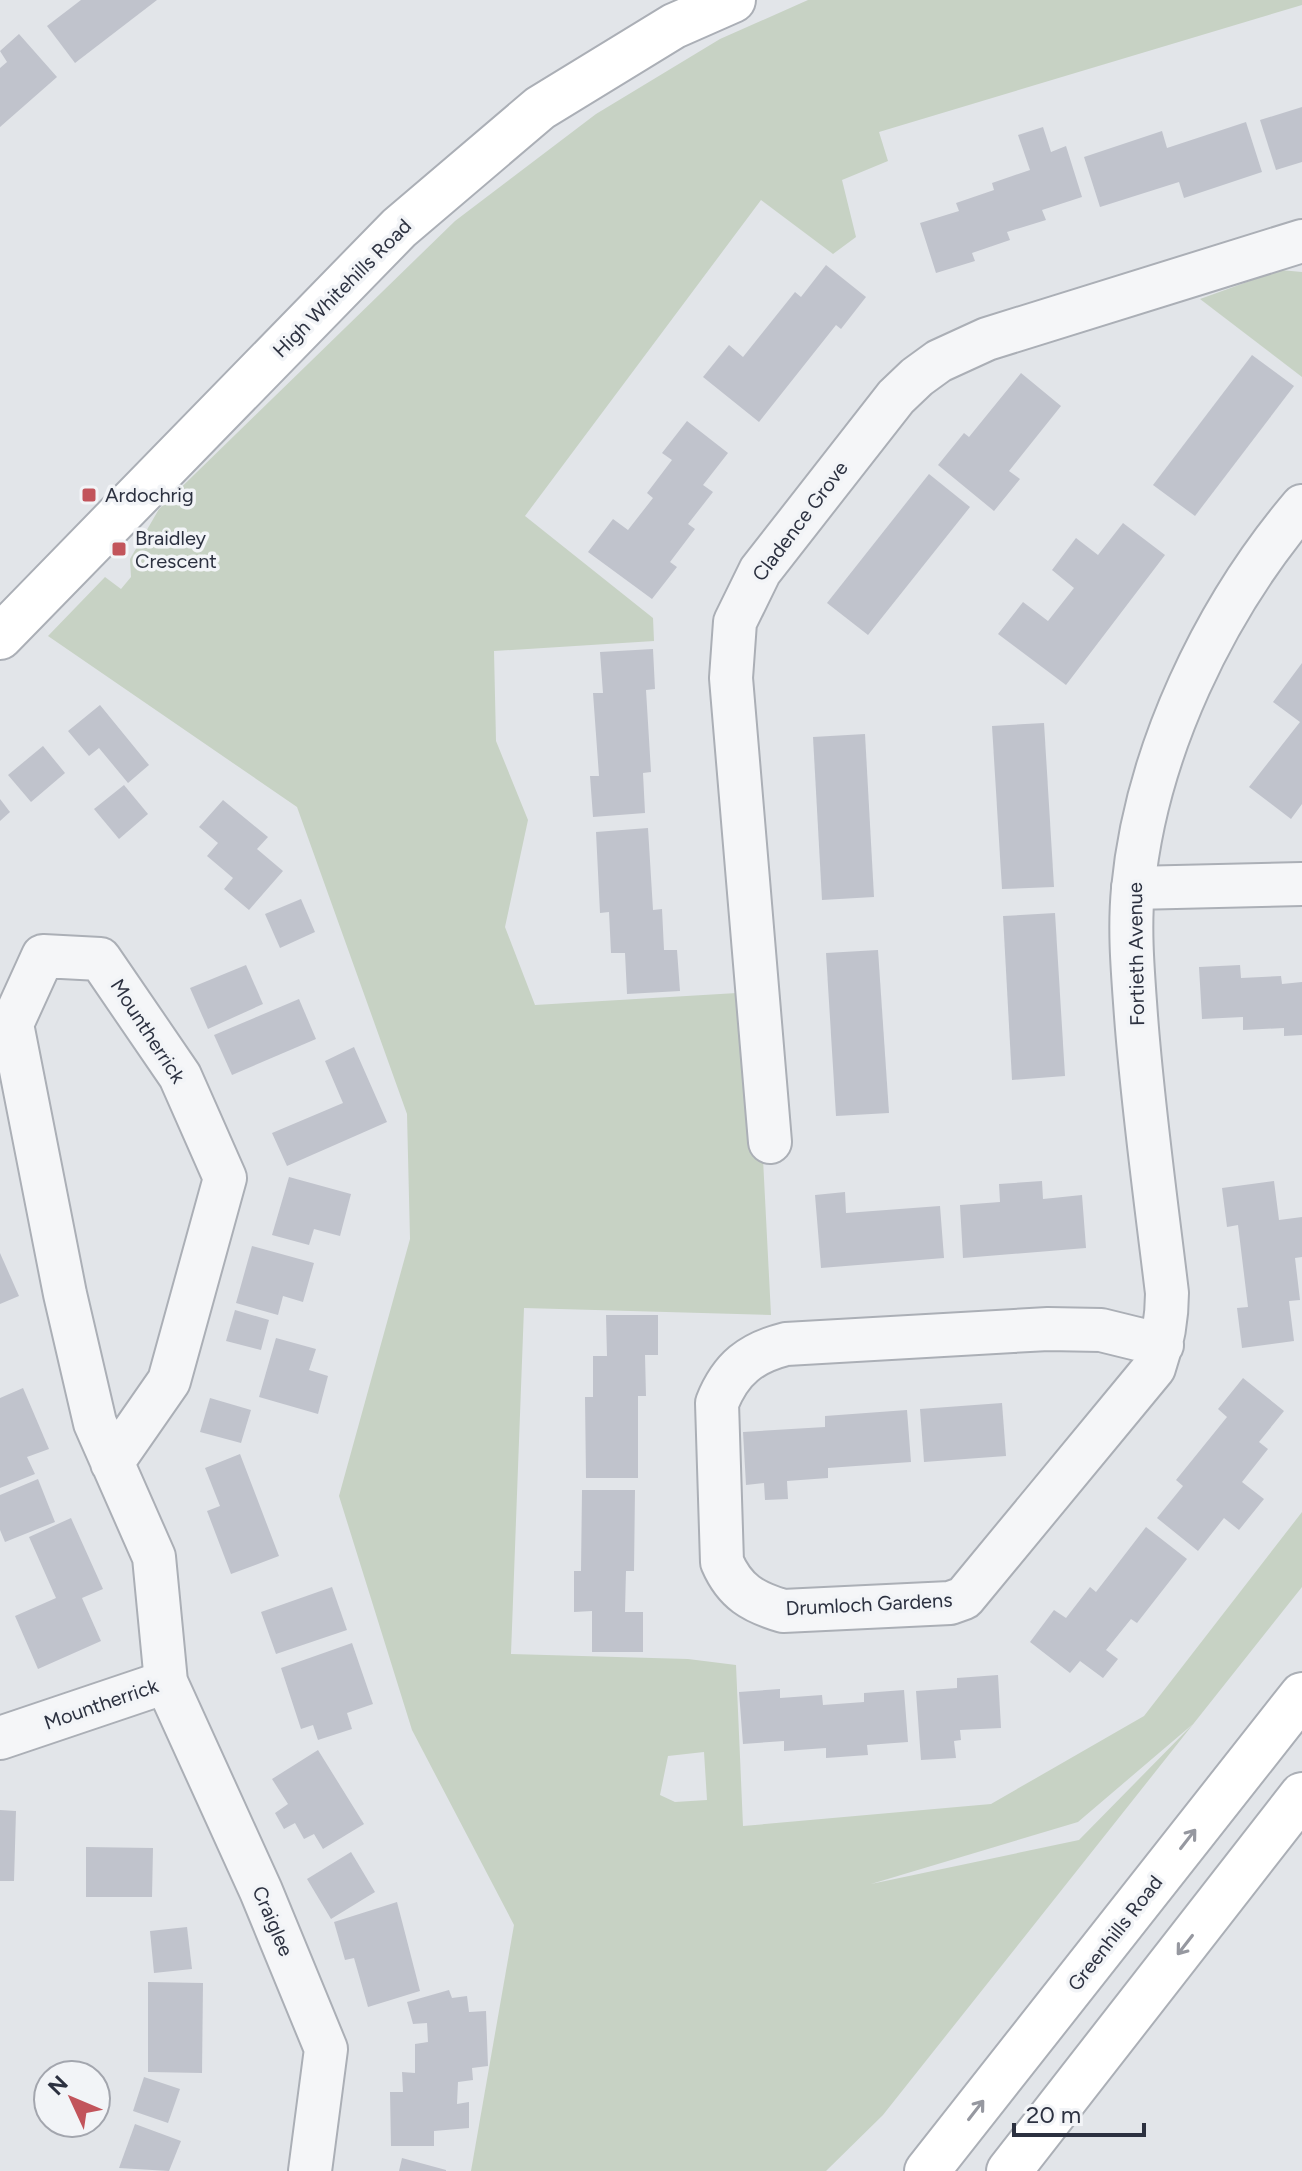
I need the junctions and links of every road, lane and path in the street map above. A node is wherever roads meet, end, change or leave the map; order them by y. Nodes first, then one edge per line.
1 (733, 0) edge
2 (1302, 241) edge
3 (1302, 506) edge
4 (0, 637) edge
5 (1302, 884) edge
6 (1133, 888) junction
7 (770, 1142) dead end
8 (1162, 1345) junction
9 (112, 1463) junction
10 (166, 1682) junction
11 (1302, 1695) edge
12 (0, 1738) edge
13 (1302, 1795) edge
14 (310, 2171) edge
15 (927, 2171) edge
16 (1009, 2171) edge

1 - 4 street, High Whitehills Road
2 - 7 street, Cladence Grove
3 - 6 street, Fortieth Avenue
5 - 6 street
6 - 8 street, Fortieth Avenue
8 - 8 street, Drumloch Gardens
9 - 9 street, Mountherrick
9 - 10 street, Mountherrick
10 - 12 street, Mountherrick
10 - 14 street, Craiglee
15 -> 11 street, Greenhills Road
13 -> 16 street

